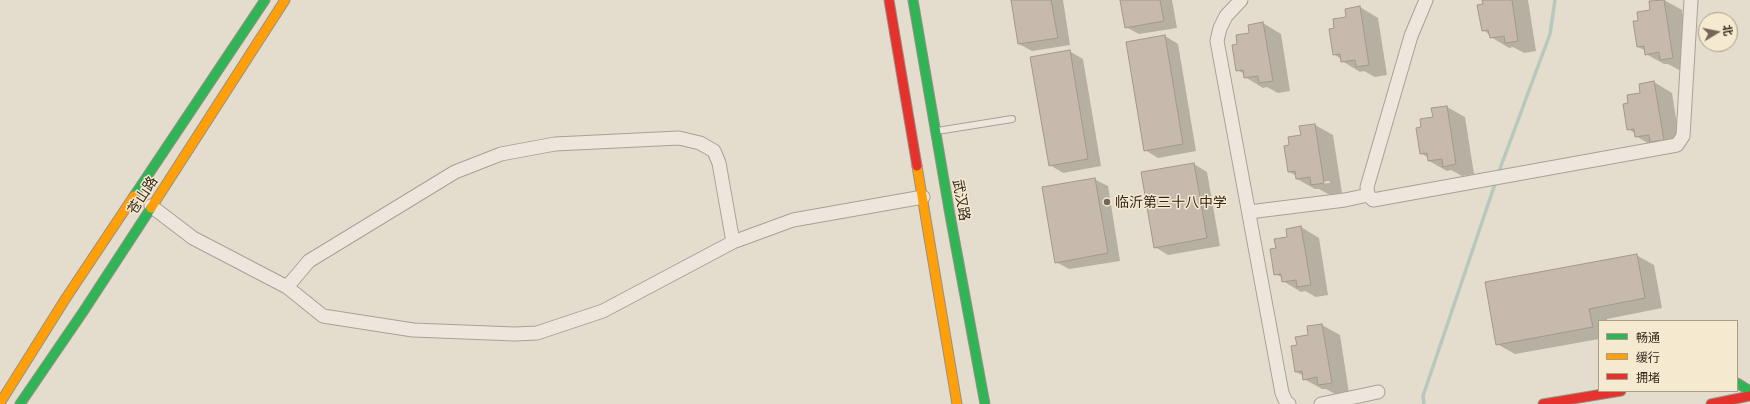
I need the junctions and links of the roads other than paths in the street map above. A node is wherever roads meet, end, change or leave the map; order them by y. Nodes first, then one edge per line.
1 (265, 0) edge
2 (285, 0) edge
3 (889, 0) edge
4 (913, 0) edge
5 (1241, 0) edge
6 (1426, 0) edge
7 (1691, 0) edge
8 (1012, 119) dead end
9 (936, 131) junction
10 (1368, 195) junction
11 (923, 197) junction
12 (151, 206) junction
13 (1249, 212) junction
14 (733, 242) junction
15 (287, 287) junction
16 (1738, 384) edge
17 (1750, 391) edge
18 (1378, 392) dead end
19 (1615, 392) edge
20 (1750, 396) edge
21 (0, 403) edge
22 (20, 404) edge
23 (957, 404) edge
24 (985, 404) edge
25 (1289, 404) edge
26 (1321, 404) edge
27 (1542, 404) edge
28 (1711, 404) edge

1 - 21 main road, 苍山路
2 - 12 main road, 苍山路
3 - 11 main road
4 - 9 main road, 武汉路
5 - 13 street
6 - 10 street
7 - 10 street
8 - 9 lane
9 - 24 main road, 武汉路
10 - 13 street
11 - 14 street
11 - 23 main road
12 - 15 street
12 - 22 main road, 苍山路
13 - 25 street
14 - 15 street
14 - 15 street
16 - 17 main road
18 - 26 street
19 - 27 main road
20 - 28 main road

